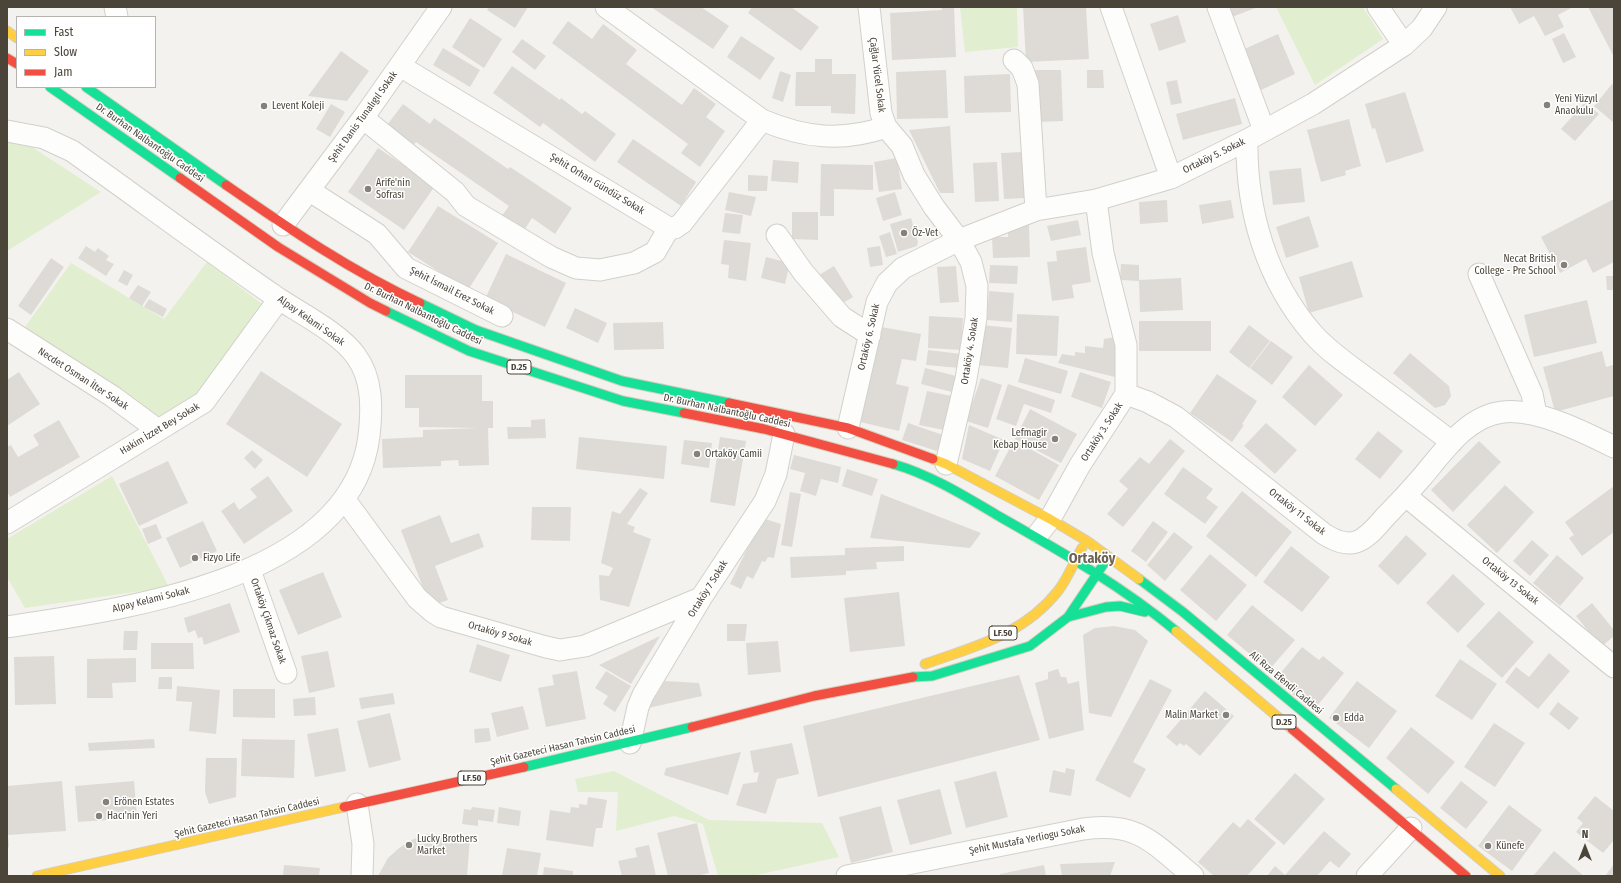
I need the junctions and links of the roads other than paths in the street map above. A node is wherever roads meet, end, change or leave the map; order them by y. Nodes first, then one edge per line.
1 (441, 7) edge
2 (869, 7) edge
3 (1111, 7) edge
4 (1218, 7) edge
5 (1378, 7) edge
6 (1436, 7) edge
7 (614, 9) edge
8 (7, 31) edge
9 (16, 37) edge
10 (1404, 45) junction
11 (7, 58) edge
12 (1014, 60) dead end
13 (16, 63) edge
14 (400, 66) junction
15 (51, 88) edge
16 (92, 89) edge
17 (363, 118) junction
18 (762, 120) junction
19 (886, 127) junction
20 (7, 131) edge
21 (1256, 135) junction
22 (1170, 178) junction
23 (310, 191) junction
24 (1096, 200) junction
25 (1036, 210) junction
26 (283, 225) junction
27 (669, 228) junction
28 (777, 236) dead end
29 (959, 240) junction
30 (1479, 274) dead end
31 (279, 299) junction
32 (502, 316) dead end
33 (870, 335) junction
34 (12, 338) edge
35 (1126, 394) junction
36 (1536, 414) junction
37 (848, 428) junction
38 (158, 430) junction
39 (784, 434) junction
40 (1452, 442) junction
41 (1612, 443) edge
42 (946, 464) junction
43 (1406, 496) junction
44 (345, 500) junction
45 (1050, 519) junction
46 (7, 523) edge
47 (1037, 537) junction
48 (1087, 541) junction
49 (1109, 556) junction
50 (1074, 559) junction
51 (250, 570) junction
52 (1096, 574) junction
53 (701, 598) junction
54 (1154, 615) junction
55 (1068, 617) junction
56 (7, 627) edge
57 (1614, 667) edge
58 (286, 673) dead end
59 (906, 677) junction
60 (630, 743) junction
61 (357, 804) junction
62 (1411, 828) junction
63 (37, 876) edge
64 (362, 876) edge
65 (847, 876) edge
66 (1193, 876) edge
67 (1367, 876) edge
68 (1466, 876) edge
69 (1500, 876) edge

1 - 14 street, Şehit Danis Tunalıgıl Sokak
2 - 19 street, Çağlar Yücel Sokak
3 - 22 street
4 - 21 street
5 - 10 street
6 - 10 street, Ortaköy 5. Sokak
7 - 18 street
8 - 9 main road
10 - 21 street, Ortaköy 5. Sokak
11 - 13 main road
12 - 25 street
14 - 17 street, Şehit Danis Tunalıgıl Sokak
14 - 27 street, Şehit Orhan Gündüz Sokak
15 - 39 main road, Dr. Burhan Nalbantoğlu Caddesi / D.25
16 - 26 main road, Dr. Burhan Nalbantoğlu Caddesi / D.25
17 - 23 street, Şehit Danis Tunalıgıl Sokak
17 - 27 street
18 - 19 street
18 - 27 street
19 - 29 street, Çağlar Yücel Sokak
20 - 31 street, Alpay Kelami Sokak
21 - 22 street, Ortaköy 5. Sokak
21 - 40 street
22 - 24 street, Ortaköy 5. Sokak
23 - 26 street, Şehit Danis Tunalıgıl Sokak
23 - 32 street, Şehit İsmail Erez Sokak
24 - 25 street, Ortaköy 5. Sokak
24 - 35 street, Ortaköy 3. Sokak
25 - 29 street, Ortaköy 5. Sokak
26 - 37 main road, Dr. Burhan Nalbantoğlu Caddesi / D.25
28 - 33 street
29 - 33 street, Ortaköy 6. Sokak
29 - 42 street, Ortaköy 4. Sokak
30 - 36 street
31 - 38 street, Hakim İzzet Bey Sokak
31 - 44 street, Alpay Kelami Sokak
33 - 37 street, Ortaköy 6. Sokak
34 - 38 street, Necdet Osman İlter Sokak
35 - 43 street, Ortaköy 11 Sokak
35 - 45 street, Ortaköy 3. Sokak
36 - 40 street, Ortaköy 11 Sokak
36 - 41 street, Ortaköy 11 Sokak
37 - 42 main road, Dr. Burhan Nalbantoğlu Caddesi / D.25
38 - 46 street, Hakim İzzet Bey Sokak
39 - 47 main road, Dr. Burhan Nalbantoğlu Caddesi / D.25
39 - 53 street, Ortaköy 7 Sokak
40 - 43 street, Ortaköy 11 Sokak
42 - 45 main road, Dr. Burhan Nalbantoğlu Caddesi / D.25
43 - 57 street, Ortaköy 13 Sokak
44 - 51 street, Alpay Kelami Sokak
44 - 53 street, Ortaköy 9 Sokak
45 - 47 street, Ortaköy 3. Sokak
45 - 48 main road, Ali Rıza Efendi Caddesi / D.25
47 - 50 main road, Dr. Burhan Nalbantoğlu Caddesi / D.25
48 - 49 main road, Ali Rıza Efendi Caddesi / D.25
48 - 50 main road, Şehit Gazeteci Hasan Tahsin Caddesi / LF.50
49 - 52 main road, Şehit Gazeteci Hasan Tahsin Caddesi / LF.50
49 - 69 main road, Ali Rıza Efendi Caddesi / D.25
50 - 52 main road, D.25
50 - 59 main road, Şehit Gazeteci Hasan Tahsin Caddesi / LF.50
51 - 56 street, Alpay Kelami Sokak
51 - 58 street, Ortaköy Çikmaz Sokak
52 - 54 main road, D.25
52 - 55 main road, Şehit Gazeteci Hasan Tahsin Caddesi / LF.50
53 - 60 street, Ortaköy 7 Sokak
54 - 55 main road
54 - 62 main road, D.25
55 - 59 main road, Şehit Gazeteci Hasan Tahsin Caddesi / LF.50
59 - 60 main road, Şehit Gazeteci Hasan Tahsin Caddesi / LF.50
60 - 61 main road, Şehit Gazeteci Hasan Tahsin Caddesi / LF.50
61 - 63 main road, Şehit Gazeteci Hasan Tahsin Caddesi / LF.50
61 - 64 street
62 - 67 street
62 - 68 main road, D.25
65 - 66 street, Şehit Mustafa Yerliogu Sokak

